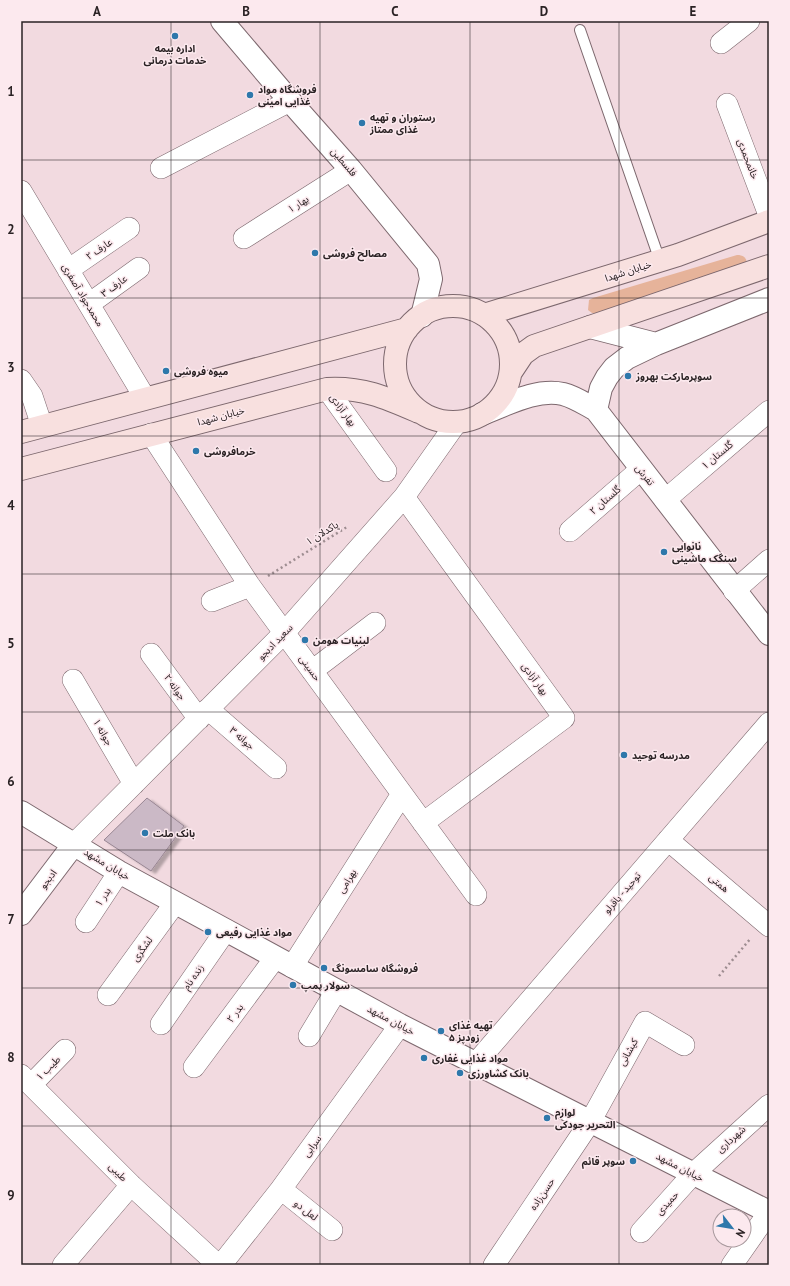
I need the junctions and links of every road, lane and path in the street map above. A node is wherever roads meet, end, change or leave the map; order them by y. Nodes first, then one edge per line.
1 (222, 21) edge
2 (749, 21) edge
3 (580, 30) dead end
4 (721, 43) dead end
5 (290, 101) junction
6 (727, 104) dead end
7 (161, 168) dead end
8 (351, 170) junction
9 (21, 192) edge
10 (769, 215) edge
11 (769, 221) edge
12 (129, 228) dead end
13 (244, 238) dead end
14 (660, 260) junction
15 (769, 266) edge
16 (139, 268) dead end
17 (68, 270) junction
18 (769, 299) edge
19 (89, 304) junction
20 (484, 315) junction
21 (415, 322) junction
22 (590, 328) junction
23 (656, 344) junction
24 (511, 372) junction
25 (21, 380) edge
26 (327, 389) junction
27 (145, 398) junction
28 (596, 410) junction
29 (769, 411) edge
30 (419, 412) junction
31 (482, 414) junction
32 (457, 422) junction
33 (42, 426) junction
34 (21, 432) edge
35 (151, 434) junction
36 (21, 469) edge
37 (640, 470) junction
38 (386, 471) dead end
39 (404, 497) junction
40 (665, 500) junction
41 (350, 525) dead end
42 (570, 530) dead end
43 (769, 560) edge
44 (250, 586) junction
45 (734, 591) junction
46 (212, 601) dead end
47 (375, 623) dead end
48 (284, 633) junction
49 (769, 634) edge
50 (151, 654) dead end
51 (312, 671) junction
52 (73, 680) dead end
53 (203, 714) junction
54 (769, 723) edge
55 (276, 768) dead end
56 (134, 784) junction
57 (402, 794) junction
58 (21, 812) edge
59 (423, 823) junction
60 (668, 840) junction
61 (74, 844) junction
62 (120, 872) junction
63 (476, 895) dead end
64 (176, 903) junction
65 (21, 914) edge
66 (86, 922) dead end
67 (767, 924) edge
68 (226, 930) junction
69 (284, 963) junction
70 (719, 976) dead end
71 (336, 991) junction
72 (108, 995) dead end
73 (161, 1024) dead end
74 (400, 1026) junction
75 (309, 1036) dead end
76 (684, 1045) dead end
77 (65, 1050) dead end
78 (476, 1063) junction
79 (194, 1067) dead end
80 (26, 1080) edge
81 (769, 1105) edge
82 (590, 1122) junction
83 (693, 1174) junction
84 (131, 1185) junction
85 (280, 1189) junction
86 (769, 1212) edge
87 (332, 1230) dead end
88 (641, 1232) dead end
89 (63, 1265) edge
90 (219, 1265) edge
91 (494, 1265) edge
92 (732, 1265) edge

1 - 5 street, فلسطین
2 - 4 street
3 - 14 lane
5 - 7 street
5 - 8 street, فلسطین
6 - 10 street, خانمحمدی
8 - 13 street, بهار ۱
8 - 21 street, فلسطین
9 - 17 street, محمدجواد آصفری
11 - 14 main road, خیابان شهدا
12 - 17 street, عارف ۲
14 - 20 main road, خیابان شهدا
15 - 22 main road
16 - 19 street, عارف ۳
17 - 19 street, محمدجواد آصفری
18 - 23 street
19 - 27 street, محمدجواد آصفری
20 - 21 main road
20 - 24 main road
21 - 27 main road
21 - 30 main road
22 - 23 street
22 - 24 main road
23 - 28 street
24 - 31 main road
25 - 33 street
26 - 30 main road, خیابان شهدا
26 - 35 main road, خیابان شهدا
26 - 38 street, بهار آزادی
27 - 33 main road
28 - 31 street, تفرش
28 - 37 street, تفرش
29 - 40 street, گلستان ۱
30 - 32 main road
31 - 32 main road
32 - 39 street, سعید ادبجو
33 - 34 main road
35 - 36 main road, خیابان شهدا
35 - 44 street, حسینی
37 - 40 street, تفرش
37 - 42 street, گلستان ۲
39 - 48 street, سعید ادبجو
39 - 59 street, بهار آزادی
40 - 45 street, تفرش
41 - 44 path, پاکدلان ۱
43 - 45 street
44 - 46 street
44 - 48 street, حسینی
45 - 49 street, تفرش
47 - 51 street
48 - 51 street, حسینی
48 - 53 street, سعید ادبجو
50 - 53 street, جوانه ۲
51 - 57 street, حسینی
52 - 56 street, جوانه ۱
53 - 55 street, جوانه ۳
53 - 56 street, سعید ادبجو
54 - 60 street, توحید - باقرلو
56 - 61 street, سعید ادبجو
57 - 59 street, حسینی
57 - 69 street, بهرامی
58 - 61 street, خیابان مشهد
59 - 63 street, حسینی
60 - 67 street, همتی
60 - 78 street, توحید - باقرلو
61 - 62 street, خیابان مشهد
61 - 65 street, ادبجو
62 - 64 street, خیابان مشهد
62 - 66 street, بدر ۱
64 - 68 street, خیابان مشهد
64 - 72 street, لشگری
67 - 70 path
68 - 69 street, خیابان مشهد
68 - 73 street, زنده نام
69 - 71 street, خیابان مشهد
69 - 79 street, بدر ۲
71 - 74 street, خیابان مشهد
71 - 75 street
74 - 78 street, خیابان مشهد
74 - 85 street, سرابی
76 - 82 street, کیشانی
77 - 80 street, طیب ۱
78 - 82 street, خیابان مشهد
80 - 84 street, طیبی
81 - 83 street, شهرداری
82 - 83 street, خیابان مشهد
82 - 91 street, حسن‌زاده
83 - 86 street, خیابان مشهد
83 - 88 street, حمیدی
84 - 89 street
84 - 90 street, طیبی
85 - 87 street, لعل دو
85 - 90 street, سرابی
86 - 92 street

